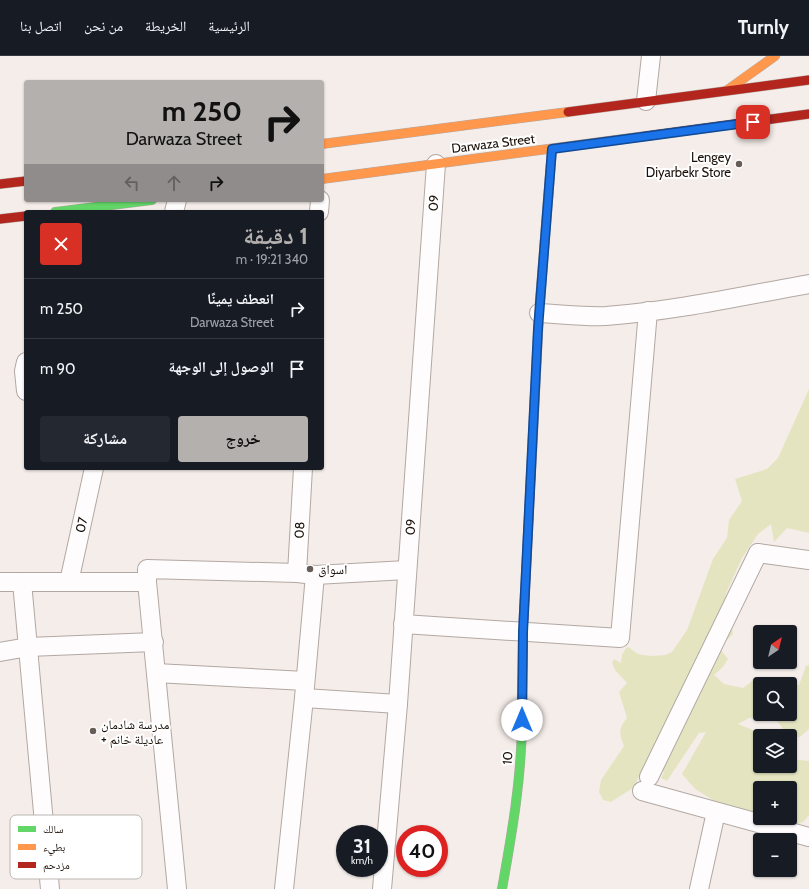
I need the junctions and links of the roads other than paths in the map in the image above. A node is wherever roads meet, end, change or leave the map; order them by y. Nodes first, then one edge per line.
1 (651, 56) edge
2 (775, 56) edge
3 (809, 80) edge
4 (726, 91) junction
5 (646, 101) junction
6 (809, 114) edge
7 (324, 144) edge
8 (552, 149) junction
9 (436, 164) junction
10 (324, 179) edge
11 (24, 181) edge
12 (0, 184) edge
13 (136, 202) edge
14 (70, 210) edge
15 (24, 216) edge
16 (0, 219) edge
17 (809, 284) edge
18 (648, 311) junction
19 (539, 313) junction
20 (94, 470) edge
21 (303, 470) edge
22 (809, 560) edge
23 (407, 570) junction
24 (297, 573) junction
25 (315, 575) junction
26 (0, 582) edge
27 (22, 582) junction
28 (70, 582) junction
29 (147, 582) junction
30 (403, 624) junction
31 (523, 632) junction
32 (154, 642) junction
33 (28, 647) junction
34 (0, 652) edge
35 (156, 673) junction
36 (304, 690) junction
37 (398, 704) junction
38 (716, 812) junction
39 (43, 815) edge
40 (809, 837) edge
41 (49, 879) edge
42 (50, 889) edge
43 (176, 889) edge
44 (284, 889) edge
45 (382, 889) edge
46 (502, 889) edge
47 (699, 889) edge

1 - 5 street
2 - 4 main road
3 - 4 main road, Darwaza Street
4 - 5 main road, Darwaza Street
5 - 7 main road, Darwaza Street
6 - 8 main road, Darwaza Street
8 - 9 main road, Darwaza Street
8 - 19 main road, 10
9 - 10 main road, Darwaza Street
9 - 23 street, 09
11 - 12 main road
13 - 14 main road
15 - 16 main road
17 - 18 street
18 - 19 street
18 - 31 street
19 - 31 main road, 10
20 - 28 street, 07
21 - 24 street, 08
22 - 38 street
23 - 25 street
23 - 30 street, 09
24 - 25 street
24 - 29 street
25 - 36 street
26 - 27 street
27 - 28 street
27 - 33 street
28 - 29 street
29 - 32 street
30 - 31 street
30 - 37 street, 09
31 - 46 main road, 10
32 - 33 street
32 - 35 street
33 - 34 street
33 - 39 street
35 - 36 street
35 - 43 street
36 - 37 street
36 - 44 street
37 - 45 street, 09
38 - 40 street
38 - 47 street
41 - 42 street

